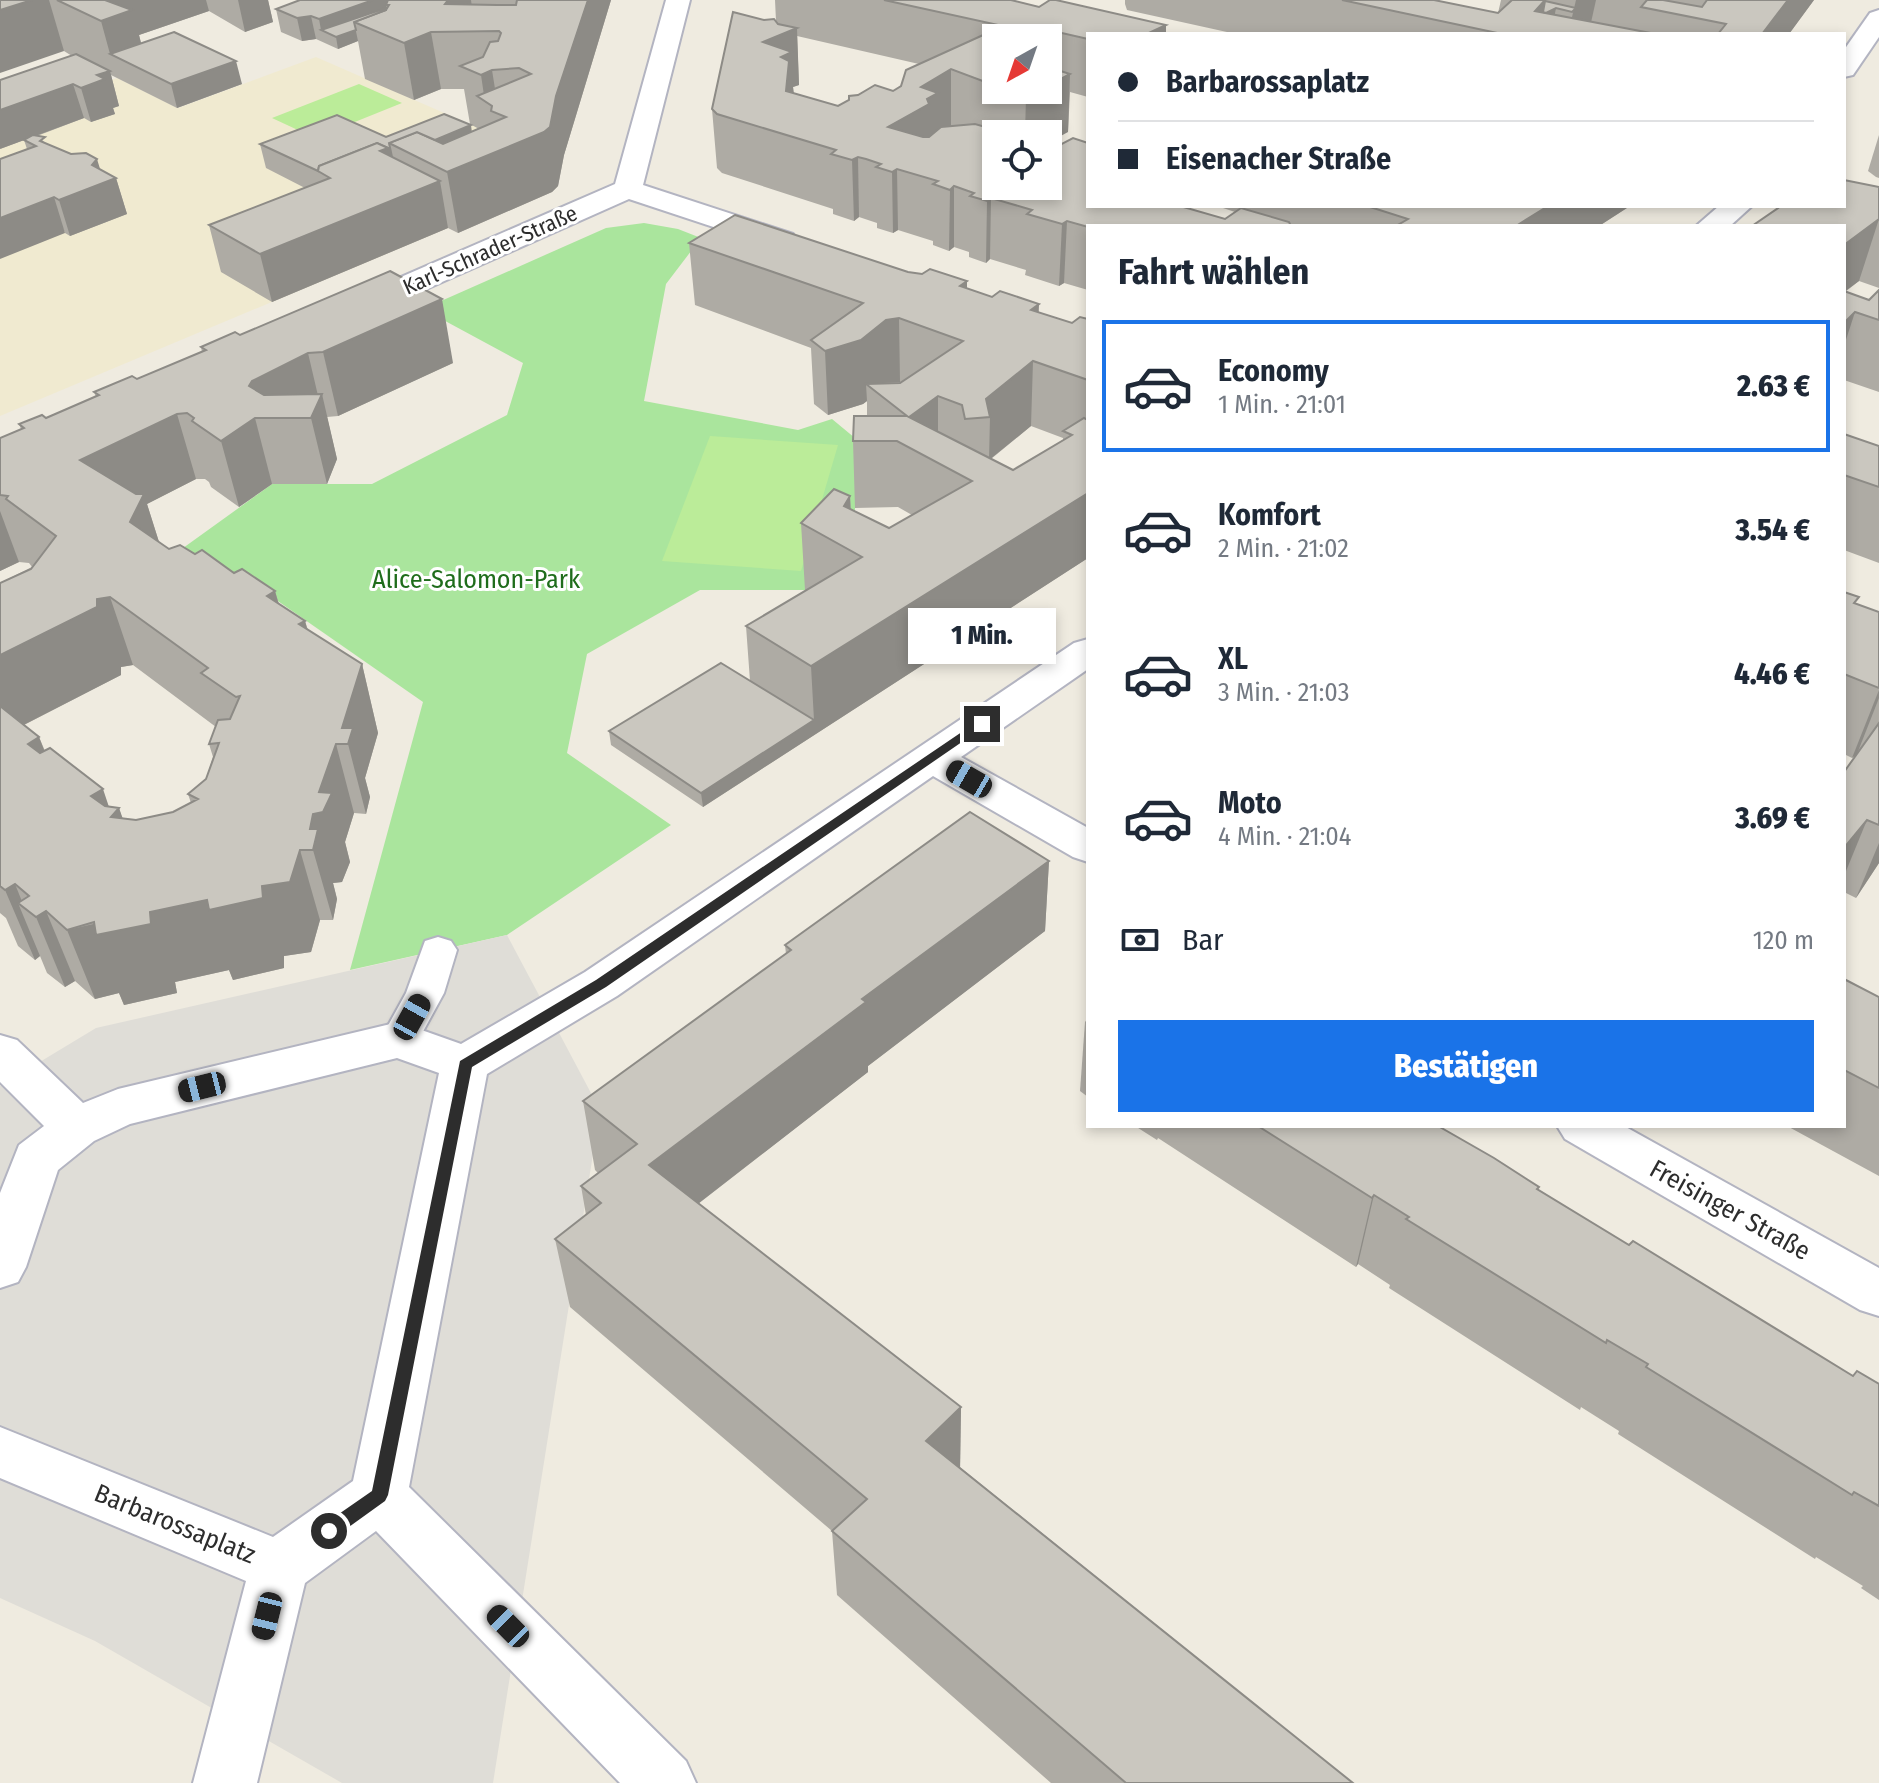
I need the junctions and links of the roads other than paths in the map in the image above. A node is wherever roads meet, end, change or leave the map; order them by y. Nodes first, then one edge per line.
1 (678, 0) edge
2 (1879, 18) edge
3 (1846, 66) edge
4 (628, 189) junction
5 (1734, 208) edge
6 (1714, 224) edge
7 (809, 249) edge
8 (337, 317) edge
9 (1086, 652) edge
10 (932, 758) junction
11 (1086, 846) edge
12 (438, 950) dead end
13 (399, 1040) junction
14 (0, 1053) edge
15 (465, 1064) junction
16 (77, 1128) junction
17 (1586, 1128) edge
18 (0, 1267) edge
19 (1879, 1294) edge
20 (0, 1452) edge
21 (379, 1495) junction
22 (279, 1567) junction
23 (225, 1783) edge
24 (664, 1783) edge

1 - 4 street
2 - 3 street
4 - 7 street
4 - 8 street, Karl-Schrader-Straße
5 - 6 street
9 - 10 street
10 - 11 street
10 - 15 street
12 - 13 lane
13 - 15 street
13 - 16 street
14 - 16 street
15 - 21 street
16 - 18 street
17 - 19 street, Freisinger Straße
20 - 22 street, Barbarossaplatz
21 - 22 street, Barbarossaplatz
21 - 24 street
22 - 23 street

